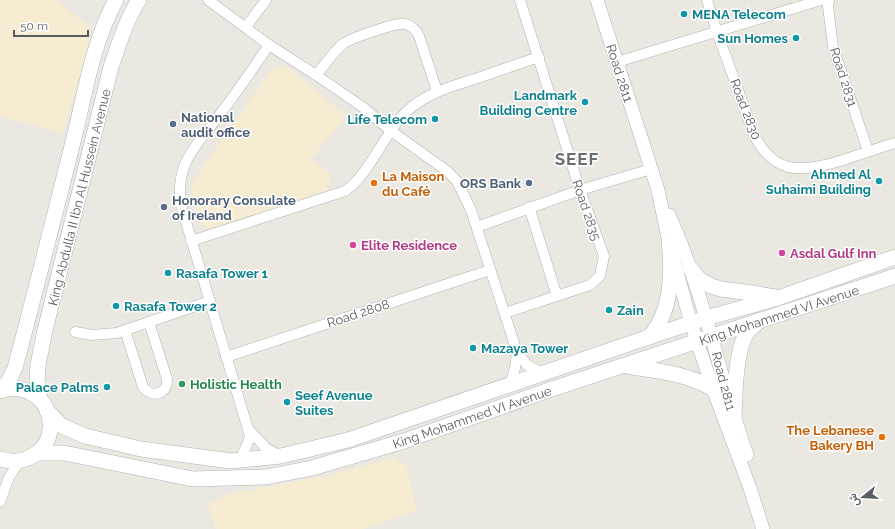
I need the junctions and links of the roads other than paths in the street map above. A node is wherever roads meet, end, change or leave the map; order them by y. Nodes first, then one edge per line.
1 (116, 0) edge
2 (208, 0) edge
3 (266, 0) edge
4 (520, 0) edge
5 (597, 0) edge
6 (707, 0) edge
7 (821, 0) edge
8 (829, 0) edge
9 (138, 2) edge
10 (246, 27) junction
11 (717, 32) junction
12 (270, 45) junction
13 (539, 57) junction
14 (617, 62) junction
15 (316, 75) junction
16 (438, 91) junction
17 (391, 131) junction
18 (895, 143) edge
19 (868, 151) junction
20 (651, 169) junction
21 (580, 190) junction
22 (658, 190) junction
23 (529, 207) junction
24 (477, 227) junction
25 (191, 241) junction
26 (669, 243) junction
27 (895, 256) edge
28 (690, 268) junction
29 (490, 270) junction
30 (895, 276) edge
31 (557, 296) junction
32 (778, 298) junction
33 (210, 301) junction
34 (504, 313) junction
35 (706, 318) junction
36 (759, 321) junction
37 (150, 322) junction
38 (691, 323) junction
39 (125, 330) junction
40 (75, 332) dead end
41 (712, 336) junction
42 (649, 337) junction
43 (698, 342) junction
44 (517, 352) junction
45 (226, 357) junction
46 (624, 366) junction
47 (542, 373) junction
48 (510, 385) junction
49 (713, 389) junction
50 (0, 390) edge
51 (44, 405) junction
52 (734, 418) junction
53 (248, 429) junction
54 (38, 453) junction
55 (281, 456) junction
56 (0, 459) edge
57 (240, 461) junction
58 (20, 462) junction
59 (0, 502) edge
60 (763, 529) edge
61 (770, 529) edge

1 - 50 main road, King Abdulla II Ibn Al Hussein Avenue
2 - 10 street
3 - 10 street
4 - 13 street, Road 2835
5 - 14 street, Road 2811
6 - 11 street, Road 2830
7 - 11 street
8 - 19 street, Road 2831
9 - 51 main road, King Abdulla II Ibn Al Hussein Avenue
10 - 12 street
11 - 14 street
11 - 19 street, Road 2830
12 - 15 street
12 - 25 street
13 - 16 street
13 - 21 street, Road 2835
14 - 20 street, Road 2811
15 - 16 street
15 - 17 street
16 - 17 street
17 - 24 street
17 - 25 street
18 - 19 street, Road 2830
20 - 21 street
20 - 22 street, Road 2811
21 - 23 street
21 - 31 street, Road 2835
22 - 26 street, Road 2811
22 - 28 street, Road 2811
23 - 24 street
23 - 31 street
24 - 29 street
25 - 33 street
26 - 38 street, Road 2811
26 - 42 main road
27 - 32 main road, King Mohammed VI Avenue
28 - 32 main road
28 - 35 street, Road 2811
29 - 34 street
29 - 45 street, Road 2808
30 - 36 main road, King Mohammed VI Avenue
31 - 34 street, Road 2835
32 - 35 main road, King Mohammed VI Avenue
33 - 37 street
33 - 45 street
34 - 44 street
35 - 38 main road, King Mohammed VI Avenue
35 - 41 street, Road 2811
36 - 41 main road, King Mohammed VI Avenue
36 - 52 main road
37 - 39 street
37 - 39 street
38 - 42 main road, King Mohammed VI Avenue
38 - 43 street, Road 2811
39 - 40 street
41 - 43 main road, King Mohammed VI Avenue
41 - 52 street, Road 2811
42 - 47 main road, King Mohammed VI Avenue
43 - 46 main road, King Mohammed VI Avenue
43 - 49 street, Road 2811
44 - 47 street
44 - 48 street
45 - 53 street
46 - 49 main road
46 - 54 main road, King Mohammed VI Avenue
47 - 48 main road, King Mohammed VI Avenue
48 - 55 main road, King Mohammed VI Avenue
49 - 60 street, Road 2811
50 - 51 main road, King Mohammed VI Avenue
51 - 54 main road, King Abdulla II Ibn Al Hussein Avenue
51 - 57 main road, King Mohammed VI Avenue
52 - 61 street, Road 2811
53 - 55 street
53 - 57 street
54 - 58 main road
55 - 57 main road, King Mohammed VI Avenue
56 - 58 main road
58 - 59 street

